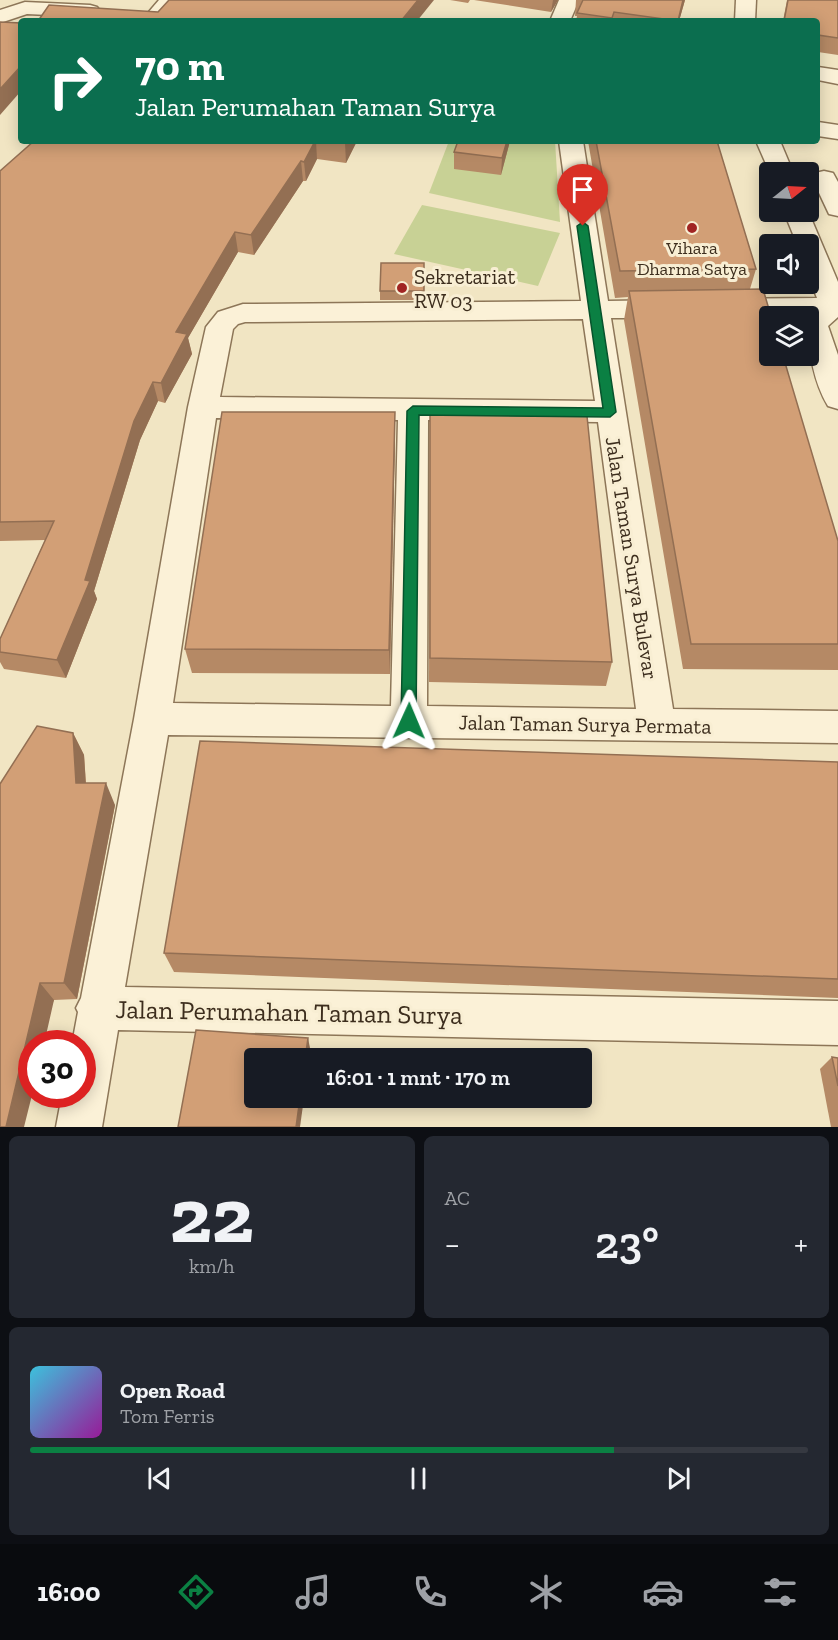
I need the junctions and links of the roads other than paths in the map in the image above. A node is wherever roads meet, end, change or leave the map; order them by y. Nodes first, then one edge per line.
1 (170, 0) edge
2 (569, 0) edge
3 (746, 0) edge
4 (115, 12) edge
5 (0, 16) edge
6 (147, 17) edge
7 (561, 18) edge
8 (745, 18) edge
9 (820, 74) edge
10 (838, 77) edge
11 (820, 129) edge
12 (838, 132) edge
13 (571, 144) edge
14 (769, 144) edge
15 (777, 162) edge
16 (824, 177) edge
17 (838, 209) edge
18 (803, 222) edge
19 (829, 268) edge
20 (837, 307) edge
21 (595, 310) junction
22 (838, 399) edge
23 (203, 407) junction
24 (413, 411) junction
25 (610, 412) junction
26 (152, 719) junction
27 (409, 721) junction
28 (657, 725) junction
29 (838, 727) edge
30 (98, 1008) junction
31 (838, 1023) edge
32 (79, 1127) edge

1 - 6 street
2 - 7 street
3 - 8 street
4 - 5 street
9 - 10 street
11 - 12 street
13 - 21 street, Jalan Taman Surya Bulevar
14 - 15 street
16 - 17 street
18 - 19 street
19 - 20 street
20 - 21 street, Jalan Perumahan Taman Surya
20 - 22 street
21 - 23 street, Jalan Perumahan Taman Surya
21 - 25 street, Jalan Taman Surya Bulevar
23 - 24 street
23 - 26 street, Jalan Perumahan Taman Surya
24 - 25 street
24 - 27 street
25 - 28 street, Jalan Taman Surya Bulevar
26 - 27 street, Jalan Taman Surya Permata
26 - 30 street, Jalan Perumahan Taman Surya
27 - 28 street, Jalan Taman Surya Permata
28 - 29 street, Jalan Taman Surya Permata
30 - 31 street, Jalan Perumahan Taman Surya
30 - 32 street

